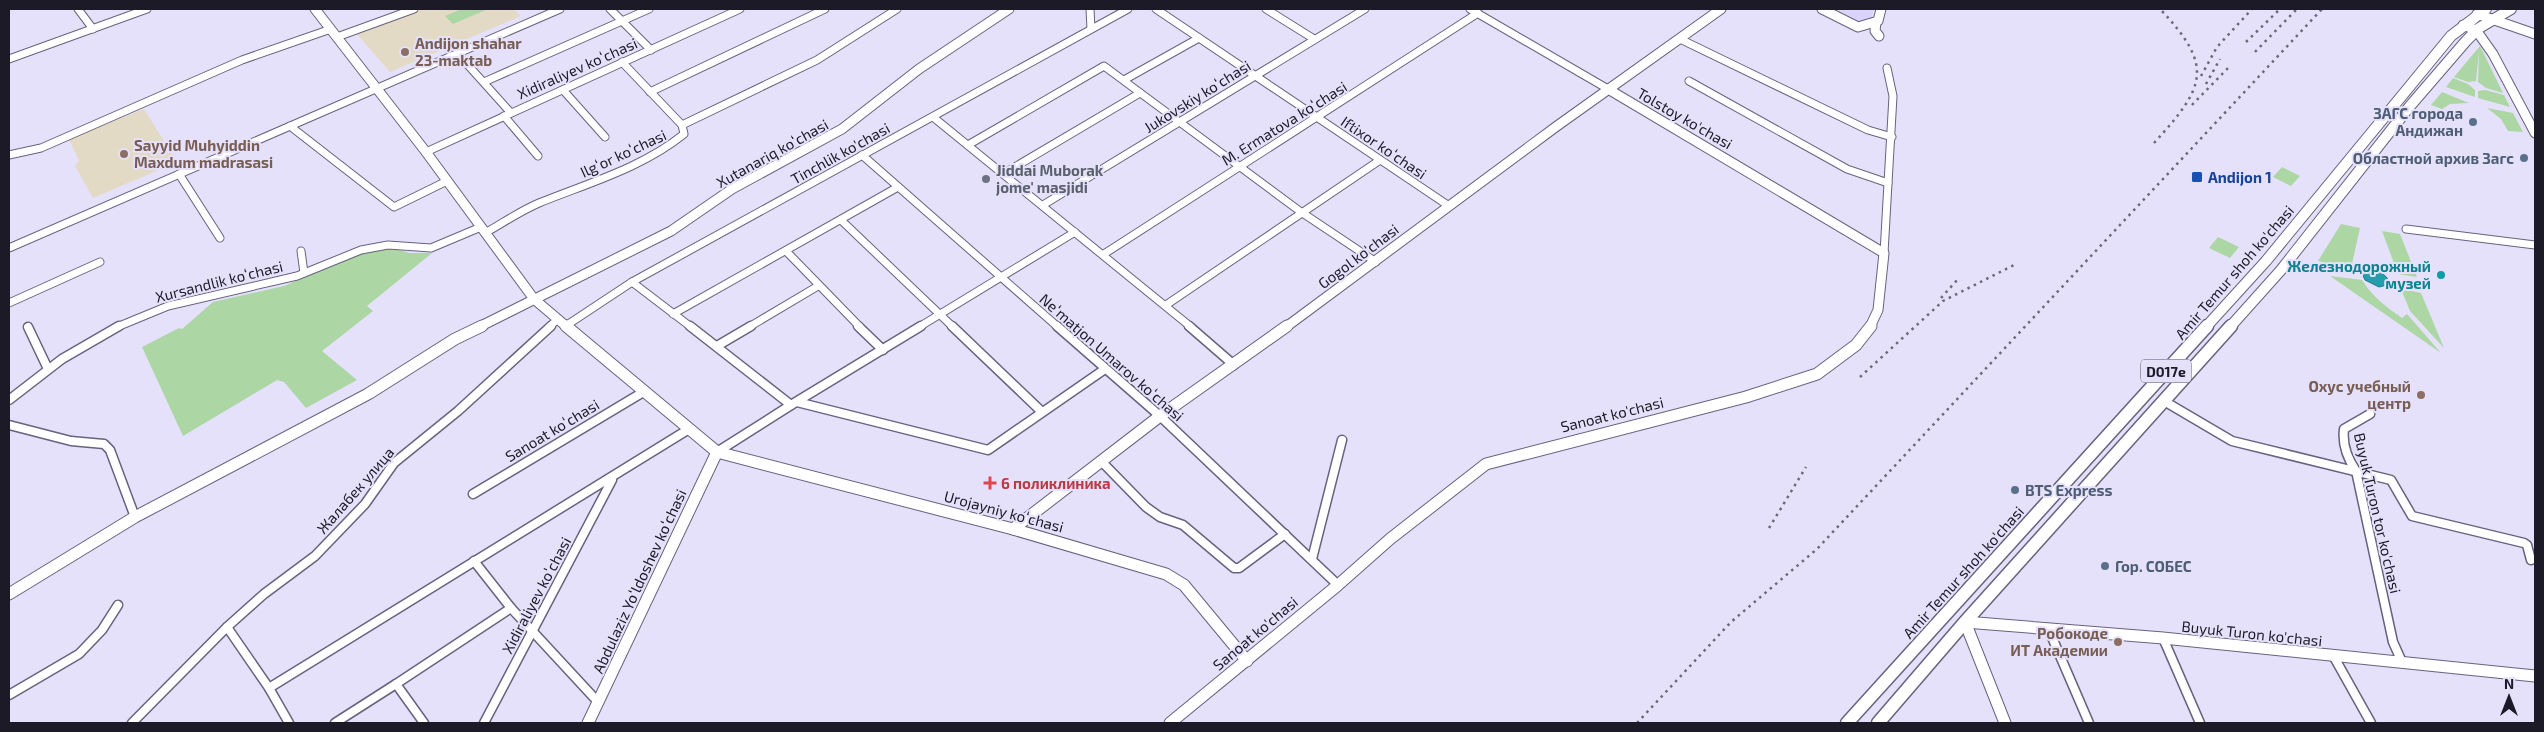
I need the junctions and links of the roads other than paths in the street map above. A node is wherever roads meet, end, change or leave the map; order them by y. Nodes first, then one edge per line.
1 (78, 9) edge
2 (147, 9) edge
3 (314, 9) edge
4 (414, 9) edge
5 (560, 9) edge
6 (610, 9) edge
7 (649, 9) edge
8 (740, 9) edge
9 (825, 9) edge
10 (897, 9) edge
11 (1009, 9) edge
12 (1090, 9) edge
13 (1128, 9) edge
14 (1156, 9) edge
15 (1266, 9) edge
16 (1364, 9) edge
17 (1470, 9) edge
18 (1721, 9) edge
19 (1822, 9) edge
20 (1881, 9) edge
21 (2511, 9) edge
22 (2482, 11) edge
23 (1478, 13) junction
24 (622, 20) junction
25 (2490, 20) junction
26 (1876, 22) junction
27 (2463, 25) junction
28 (331, 28) junction
29 (93, 29) junction
30 (1091, 29) junction
31 (2476, 30) junction
32 (2535, 34) edge
33 (1878, 36) dead end
34 (337, 37) junction
35 (1199, 38) junction
36 (1314, 39) junction
37 (1680, 39) junction
38 (651, 50) junction
39 (458, 54) junction
40 (9, 59) edge
41 (622, 62) junction
42 (1887, 68) dead end
43 (1255, 75) junction
44 (1124, 80) junction
45 (1689, 81) dead end
46 (484, 82) junction
47 (377, 88) junction
48 (1608, 89) junction
49 (563, 90) junction
50 (650, 92) junction
51 (1140, 93) junction
52 (511, 113) junction
53 (504, 116) junction
54 (933, 117) junction
55 (1316, 117) junction
56 (1180, 121) junction
57 (682, 124) junction
58 (290, 126) junction
59 (2535, 133) edge
60 (605, 137) dead end
61 (1892, 137) junction
62 (968, 145) junction
63 (426, 152) junction
64 (9, 155) edge
65 (862, 155) junction
66 (538, 156) dead end
67 (1380, 160) junction
68 (1239, 166) junction
69 (179, 174) junction
70 (1003, 174) junction
71 (447, 181) junction
72 (1888, 183) junction
73 (898, 187) junction
74 (1043, 205) junction
75 (1449, 206) junction
76 (1301, 212) junction
77 (841, 220) junction
78 (2406, 229) dead end
79 (483, 230) junction
80 (1075, 232) junction
81 (220, 238) dead end
82 (2535, 245) edge
83 (9, 248) edge
84 (301, 250) dead end
85 (786, 251) junction
86 (1884, 253) junction
87 (1104, 254) junction
88 (2266, 261) junction
89 (100, 262) dead end
90 (1376, 262) junction
91 (2281, 270) junction
92 (304, 273) junction
93 (999, 277) junction
94 (632, 282) junction
95 (818, 286) junction
96 (534, 299) junction
97 (9, 303) edge
98 (1166, 305) junction
99 (674, 314) junction
100 (939, 314) junction
101 (558, 319) junction
102 (567, 325) junction
103 (28, 327) dead end
104 (717, 346) junction
105 (883, 350) junction
106 (1234, 365) junction
107 (48, 369) junction
108 (1105, 369) junction
109 (646, 391) junction
110 (9, 400) edge
111 (2164, 401) junction
112 (794, 404) junction
113 (1042, 412) junction
114 (2370, 414) dead end
115 (1160, 416) junction
116 (9, 425) edge
117 (689, 429) junction
118 (1342, 440) dead end
119 (717, 452) junction
120 (1101, 461) junction
121 (2356, 471) junction
122 (612, 480) junction
123 (473, 494) dead end
124 (135, 517) junction
125 (1013, 528) junction
126 (1285, 534) junction
127 (1312, 559) junction
128 (2531, 560) dead end
129 (474, 561) junction
130 (1338, 585) junction
131 (9, 594) edge
132 (118, 605) dead end
133 (511, 608) junction
134 (1948, 609) junction
135 (1965, 622) junction
136 (226, 627) junction
137 (2048, 628) junction
138 (532, 632) junction
139 (2163, 638) junction
140 (2334, 657) junction
141 (1247, 661) junction
142 (2402, 662) junction
143 (2535, 676) edge
144 (396, 684) junction
145 (268, 688) junction
146 (9, 695) edge
147 (598, 702) junction
148 (132, 723) edge
149 (289, 723) edge
150 (335, 723) edge
151 (424, 723) edge
152 (484, 723) edge
153 (588, 723) edge
154 (1170, 723) edge
155 (1847, 723) edge
156 (1878, 723) edge
157 (2005, 723) edge
158 (2089, 723) edge
159 (2200, 723) edge
160 (2371, 723) edge

1 - 29 street
2 - 29 street
3 - 28 main road
4 - 34 street
5 - 39 street
6 - 24 street
7 - 24 street
8 - 38 street, Xidiraliyev koʻchasi
9 - 50 street
10 - 57 street
11 - 96 main road, Xutanariq koʻchasi
12 - 30 street
13 - 30 street, Tinchlik ko'chasi
14 - 35 street, Iftixor koʻchasi
15 - 36 street
16 - 36 street, Jukovskiy koʻchasi
17 - 23 street, Tolstoy ko'chasi
18 - 37 main road, Gogol ko'chasi
19 - 26 main road
20 - 26 main road
21 - 25 main road, D017e
22 - 25 main road
22 - 27 main road, Amir Temur shoh ko'chasi / D017e
23 - 48 street, Tolstoy ko'chasi
23 - 55 street, M. Ermatova koʻchasi
24 - 38 street
24 - 46 street
25 - 31 main road, D017e
25 - 32 main road
26 - 33 main road
27 - 31 main road
27 - 88 main road, Amir Temur shoh ko'chasi / D017e
28 - 34 main road
28 - 64 street
29 - 40 street
30 - 54 street, Tinchlik ko'chasi
31 - 59 main road
31 - 91 main road, D017e
34 - 47 main road
35 - 43 street, Iftixor koʻchasi
35 - 44 street
36 - 43 street, Jukovskiy koʻchasi
37 - 48 main road, Gogol ko'chasi
37 - 61 street
38 - 41 street, Xidiraliyev koʻchasi
39 - 46 street
39 - 47 street
41 - 49 street, Xidiraliyev koʻchasi
41 - 50 street, Ilgʻor koʻchasi
42 - 61 street, Sanoat ko'chasi
43 - 55 street, Iftixor koʻchasi
43 - 56 street, Jukovskiy koʻchasi
44 - 51 street
44 - 62 street
45 - 72 street
46 - 52 street
47 - 58 street
47 - 63 main road
48 - 75 main road, Gogol ko'chasi
48 - 86 main road, Tolstoy ko'chasi
49 - 52 street, Xidiraliyev koʻchasi
49 - 60 street
50 - 57 street, Ilgʻor koʻchasi
51 - 56 street
51 - 70 street
52 - 53 street, Xidiraliyev koʻchasi
53 - 63 street, Xidiraliyev koʻchasi
53 - 66 street
54 - 62 street
54 - 65 street, Tinchlik ko'chasi
55 - 67 street, Iftixor koʻchasi
55 - 68 street, M. Ermatova koʻchasi
56 - 68 street
56 - 74 street, Jukovskiy koʻchasi
57 - 79 street, Ilgʻor koʻchasi
58 - 69 street
58 - 71 street
61 - 72 street, Sanoat ko'chasi
62 - 70 street
63 - 71 main road
65 - 73 street, Neʻmatjon Umarov koʻchasi
65 - 94 street, Tinchlik ko'chasi
67 - 75 street, Iftixor koʻchasi
67 - 76 street
68 - 76 street
68 - 87 street, M. Ermatova koʻchasi
69 - 81 street
69 - 83 street
70 - 74 street
71 - 79 main road
72 - 86 street, Sanoat ko'chasi
73 - 77 street
73 - 93 street, Neʻmatjon Umarov koʻchasi
74 - 80 street
75 - 90 main road, Gogol ko'chasi
76 - 90 street
76 - 98 street
77 - 85 street
77 - 100 street
78 - 82 street
79 - 92 street, Xursandlik koʻchasi
79 - 96 main road
80 - 87 street
80 - 93 street
84 - 92 street
85 - 95 street
85 - 99 street
86 - 130 main road, Sanoat ko'chasi
87 - 98 street
88 - 91 main road
88 - 134 main road, Amir Temur shoh ko'chasi / D017e
89 - 97 street
90 - 106 main road, Gogol ko'chasi
91 - 111 main road, D017e
92 - 107 street, Xursandlik koʻchasi
93 - 100 street
93 - 108 street, Neʻmatjon Umarov koʻchasi
94 - 99 street
94 - 102 street, Tinchlik ko'chasi
95 - 104 street
95 - 105 street
96 - 101 main road
96 - 124 main road, Xutanariq koʻchasi
98 - 106 street
99 - 104 street
100 - 105 street
100 - 113 street
101 - 102 main road
101 - 136 street, Жалабек улица
102 - 109 main road
103 - 107 street
104 - 112 street
105 - 112 street
106 - 115 main road, Gogol ko'chasi
107 - 110 street, Xursandlik koʻchasi
108 - 113 street
108 - 115 street, Neʻmatjon Umarov koʻchasi
109 - 117 main road
109 - 123 street, Sanoat koʻchasi
111 - 121 street
111 - 135 main road, D017e
112 - 113 street
112 - 119 street
114 - 121 street, Buyuk Turon tor ko'chasi
115 - 120 main road, Gogol ko'chasi
115 - 126 street, Neʻmatjon Umarov koʻchasi
116 - 124 street
117 - 119 main road
117 - 122 street
118 - 127 street
119 - 125 main road, Urоjayniy koʻchasi
119 - 147 main road, Abdulaziz Yoʻldoshev koʻchasi
120 - 125 main road, Gogol ko'chasi
120 - 126 street
121 - 128 street
121 - 142 street, Buyuk Turon tor ko'chasi
122 - 129 street
122 - 138 street, Xidiraliyev koʻchasi
124 - 131 main road, Xutanariq koʻchasi
125 - 141 main road, Urоjayniy koʻchasi
126 - 127 street, Neʻmatjon Umarov koʻchasi
127 - 130 street, Neʻmatjon Umarov koʻchasi
129 - 133 street
129 - 145 street
130 - 141 main road, Sanoat ko'chasi
132 - 146 street
133 - 138 street
133 - 144 street
134 - 135 main road
134 - 155 main road, Amir Temur shoh ko'chasi / D017e
135 - 137 main road, Buyuk Turon ko'chasi
135 - 156 main road, D017e
135 - 157 main road
136 - 145 street
136 - 148 street, Жалабек улица
137 - 139 main road, Buyuk Turon ko'chasi
137 - 158 street
138 - 147 street
138 - 152 street, Xidiraliyev koʻchasi
139 - 140 main road, Buyuk Turon ko'chasi
139 - 159 street
140 - 142 main road, Buyuk Turon ko'chasi
140 - 160 street
141 - 154 main road, Sanoat ko'chasi
142 - 143 main road, Buyuk Turon ko'chasi
144 - 150 street
144 - 151 street
145 - 149 street
147 - 153 main road, Abdulaziz Yoʻldoshev koʻchasi

